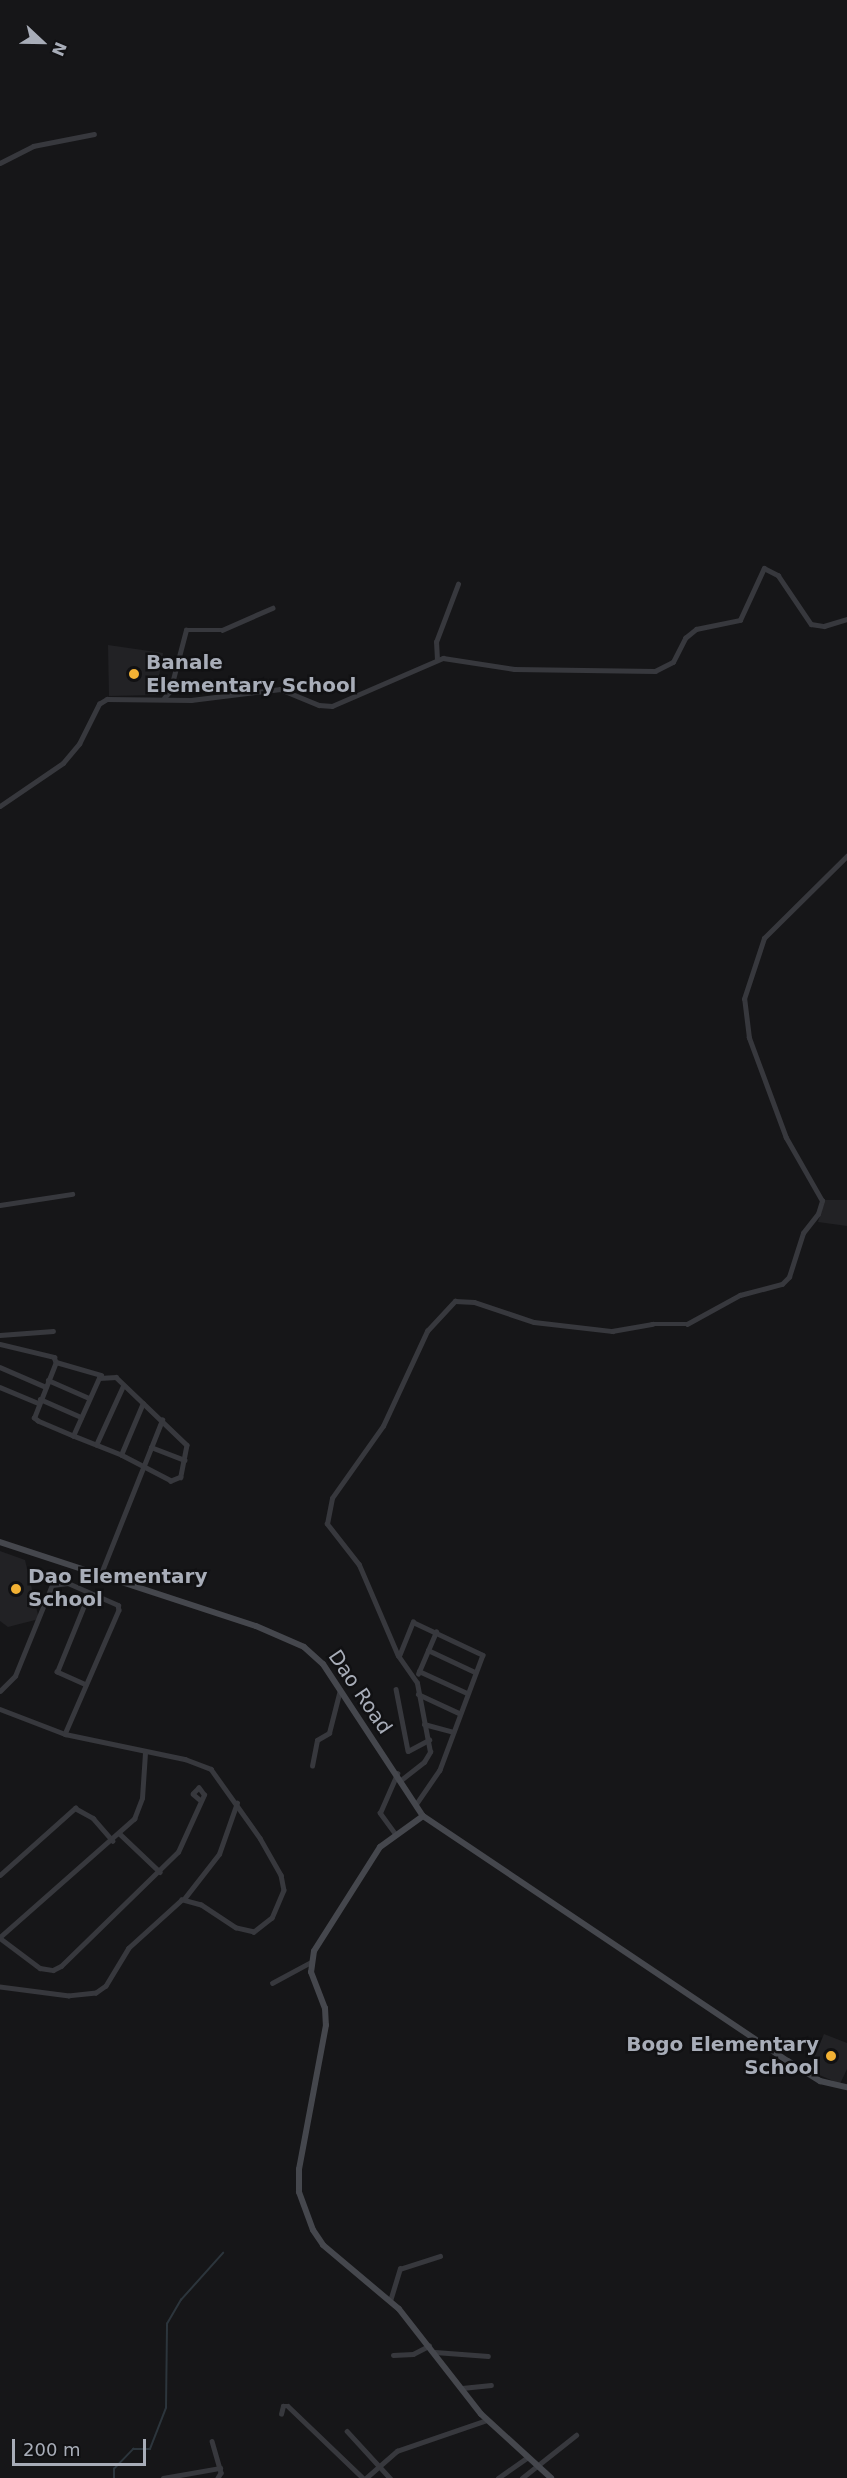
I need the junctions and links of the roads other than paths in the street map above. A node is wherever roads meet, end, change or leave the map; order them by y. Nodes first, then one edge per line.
1 (93, 134) dead end
2 (0, 163) edge
3 (458, 585) dead end
4 (272, 608) dead end
5 (847, 619) edge
6 (437, 660) junction
7 (164, 698) junction
8 (0, 806) edge
9 (847, 856) edge
10 (72, 1194) dead end
11 (0, 1205) edge
12 (53, 1331) dead end
13 (0, 1335) edge
14 (0, 1344) edge
15 (56, 1362) junction
16 (0, 1367) edge
17 (101, 1375) junction
18 (48, 1380) junction
19 (123, 1386) junction
20 (0, 1387) edge
21 (46, 1387) junction
22 (89, 1398) junction
23 (39, 1401) junction
24 (143, 1403) junction
25 (81, 1417) junction
26 (162, 1420) junction
27 (73, 1436) junction
28 (96, 1445) junction
29 (151, 1447) junction
30 (121, 1455) junction
31 (185, 1460) junction
32 (144, 1467) junction
33 (0, 1542) edge
34 (100, 1576) junction
35 (89, 1593) junction
36 (436, 1632) junction
37 (428, 1650) junction
38 (398, 1656) junction
39 (419, 1671) junction
40 (476, 1672) junction
41 (416, 1679) junction
42 (86, 1685) junction
43 (396, 1689) dead end
44 (340, 1690) junction
45 (0, 1691) edge
46 (466, 1693) junction
47 (418, 1694) junction
48 (0, 1709) edge
49 (459, 1713) junction
50 (424, 1724) junction
51 (453, 1732) junction
52 (65, 1734) junction
53 (429, 1740) junction
54 (145, 1753) junction
55 (312, 1766) dead end
56 (399, 1777) junction
57 (200, 1799) dead end
58 (237, 1803) junction
59 (416, 1805) junction
60 (423, 1816) junction
61 (120, 1834) junction
62 (395, 1834) junction
63 (112, 1841) junction
64 (160, 1872) junction
65 (0, 1875) edge
66 (184, 1899) junction
67 (0, 1937) edge
68 (311, 1962) junction
69 (272, 1983) dead end
70 (0, 1987) edge
71 (847, 2087) edge
72 (440, 2256) dead end
73 (390, 2301) junction
74 (429, 2346) junction
75 (435, 2352) junction
76 (393, 2355) dead end
77 (488, 2356) dead end
78 (491, 2385) dead end
79 (462, 2388) junction
80 (281, 2414) dead end
81 (487, 2420) junction
82 (346, 2431) dead end
83 (576, 2435) dead end
84 (212, 2442) dead end
85 (527, 2458) junction
86 (379, 2465) junction
87 (537, 2466) junction
88 (220, 2468) junction
89 (163, 2478) edge
90 (218, 2478) edge
91 (364, 2478) edge
92 (390, 2478) edge
93 (498, 2478) edge
94 (522, 2478) edge
95 (551, 2478) edge

1 - 2 street
3 - 6 street
4 - 7 street
5 - 6 street
6 - 7 street
7 - 8 street
9 - 38 street
10 - 11 street
12 - 13 street
14 - 15 street
15 - 17 street
15 - 18 street
16 - 21 street
17 - 19 street
17 - 22 street
18 - 21 street
18 - 22 street
19 - 24 street
19 - 28 street
20 - 23 street
21 - 23 street
22 - 25 street
23 - 25 street
23 - 27 street
24 - 26 street
24 - 30 street
25 - 27 street
26 - 29 street
26 - 31 street
27 - 28 street
28 - 30 street
29 - 31 street
29 - 32 street
30 - 32 street
31 - 32 street
32 - 34 street
33 - 34 street, Dao Road
34 - 44 street, Dao Road
35 - 42 street
35 - 42 street
35 - 45 street
36 - 37 street
36 - 38 street
36 - 40 street
37 - 39 street
37 - 40 street
38 - 41 street
39 - 41 street
39 - 46 street
40 - 46 street
41 - 47 street
42 - 52 street
43 - 53 street
44 - 55 street
44 - 56 street, Dao Road
46 - 49 street
47 - 49 street
47 - 50 street
48 - 52 street
49 - 51 street
50 - 51 street
50 - 53 street
51 - 59 street
52 - 54 street
53 - 56 street
54 - 58 street
54 - 61 street
56 - 59 street, Dao Road
56 - 62 street
57 - 64 street
58 - 66 street
58 - 66 street
59 - 60 street, Dao Road
60 - 62 street
60 - 71 street
61 - 63 street
61 - 64 street
62 - 68 street
63 - 65 street
63 - 67 street
64 - 67 street
66 - 70 street
68 - 69 street
68 - 73 street
72 - 73 street
73 - 74 street
74 - 75 street
74 - 76 street
75 - 77 street
75 - 79 street
78 - 79 street
79 - 81 street
80 - 91 street
81 - 85 street
81 - 86 street
82 - 86 street
83 - 87 street
84 - 88 street
85 - 87 street
85 - 93 street
86 - 91 street
86 - 92 street
87 - 94 street
87 - 95 street
88 - 89 street
88 - 90 street

